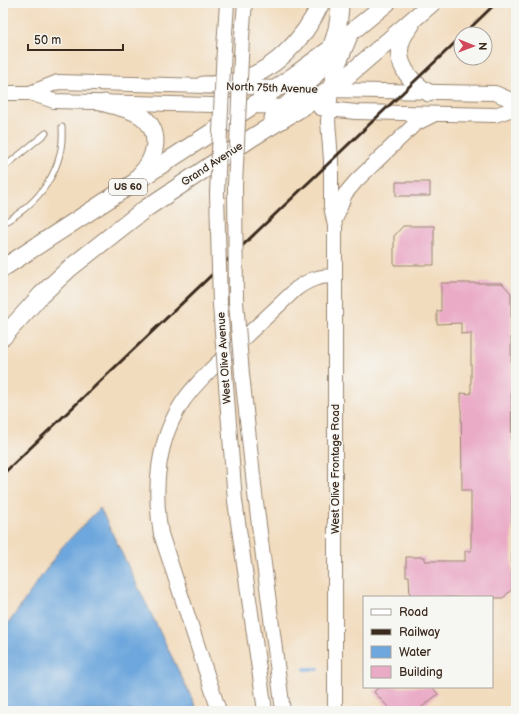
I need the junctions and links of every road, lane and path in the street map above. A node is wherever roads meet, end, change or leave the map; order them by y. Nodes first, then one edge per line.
1 (227, 3) edge
2 (245, 3) edge
3 (321, 3) edge
4 (340, 3) edge
5 (387, 3) edge
6 (432, 3) edge
7 (415, 19) junction
8 (352, 31) junction
9 (333, 48) junction
10 (204, 86) junction
11 (276, 88) junction
12 (302, 90) junction
13 (331, 90) junction
14 (3, 92) edge
15 (429, 92) junction
16 (30, 94) junction
17 (516, 102) edge
18 (105, 103) junction
19 (252, 106) junction
20 (286, 106) junction
21 (304, 107) junction
22 (328, 108) junction
23 (516, 108) edge
24 (436, 113) junction
25 (62, 127) dead end
26 (46, 133) dead end
27 (252, 137) junction
28 (3, 168) edge
29 (127, 188) junction
30 (3, 223) edge
31 (334, 226) junction
32 (3, 268) edge
33 (335, 276) junction
34 (3, 337) edge
35 (219, 711) edge
36 (265, 711) edge
37 (283, 711) edge
38 (335, 711) edge

1 - 36 main road, West Olive Avenue, bridge
2 - 37 main road, West Olive Avenue, bridge
3 - 10 highway
4 - 9 highway
5 - 8 highway, US 60
6 - 7 highway, Grand Avenue / US 60
7 - 13 highway, Grand Avenue / US 60
7 - 15 highway
8 - 9 highway, US 60
8 - 13 highway
9 - 11 highway, US 60
9 - 12 highway
10 - 11 main road, North 75th Avenue
10 - 16 main road, North 75th Avenue
11 - 12 main road, North 75th Avenue
11 - 19 highway, US 60
12 - 13 main road, North 75th Avenue
12 - 20 highway
13 - 15 main road, North 75th Avenue
13 - 21 highway, Grand Avenue / US 60
13 - 22 main road
14 - 16 main road, North 75th Avenue
15 - 17 main road, North 75th Avenue
16 - 18 main road, North 75th Avenue
18 - 19 main road, North 75th Avenue
18 - 29 highway
19 - 20 main road, North 75th Avenue
19 - 29 highway, US 60
20 - 21 main road, North 75th Avenue
20 - 27 highway
21 - 22 main road, North 75th Avenue
21 - 27 highway, Grand Avenue / US 60
22 - 24 main road, North 75th Avenue
22 - 31 main road
23 - 24 main road, North 75th Avenue
24 - 31 main road
25 - 30 lane
26 - 28 lane
27 - 34 highway, Grand Avenue / US 60
29 - 32 highway, US 60
31 - 33 main road, West Olive Frontage Road
33 - 35 main road
33 - 38 main road, West Olive Frontage Road

